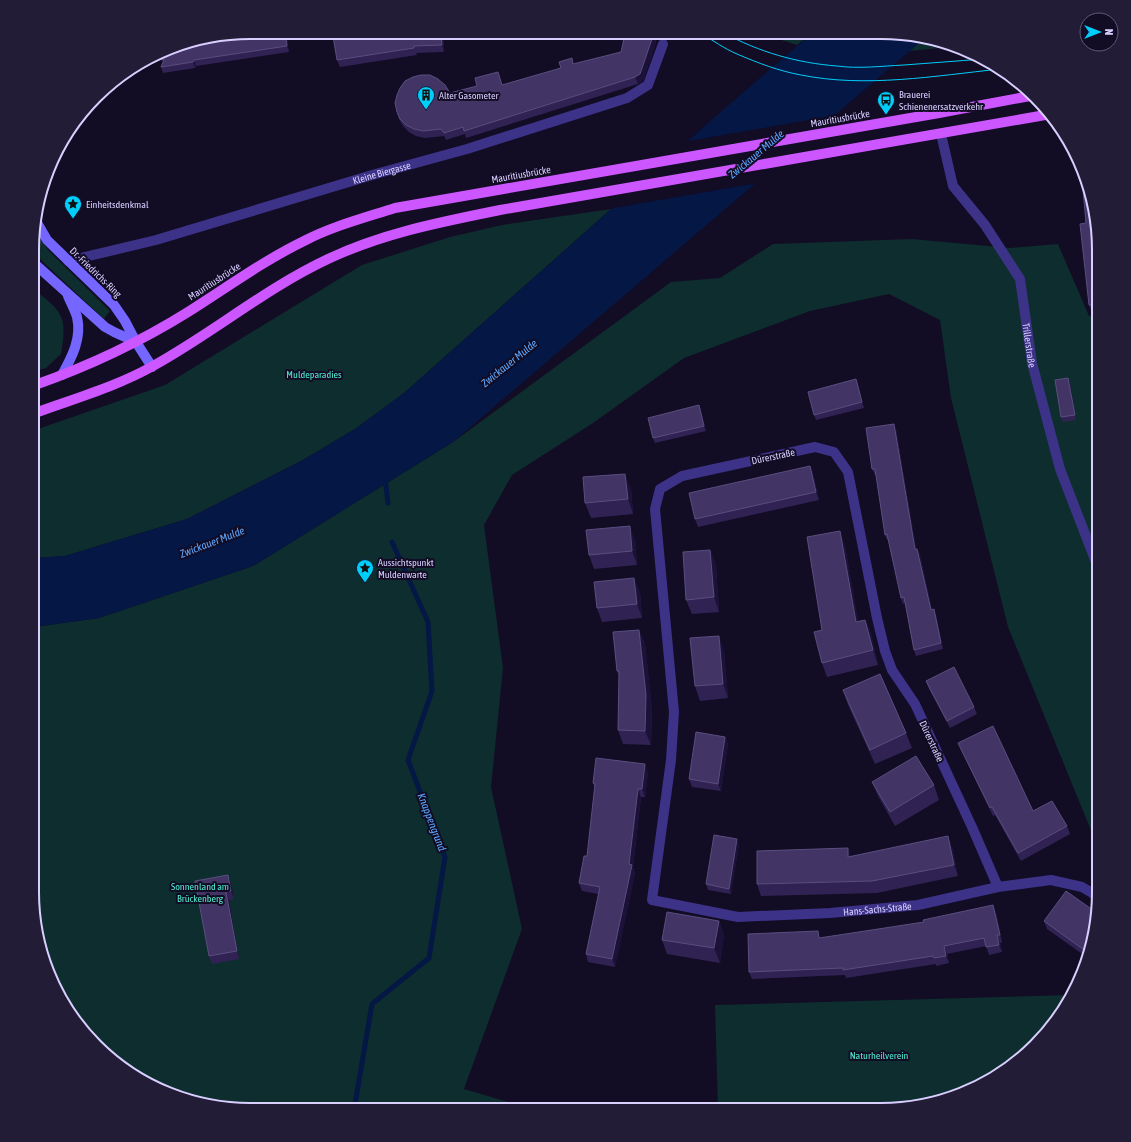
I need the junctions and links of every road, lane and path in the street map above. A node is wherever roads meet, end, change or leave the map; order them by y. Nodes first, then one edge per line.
1 (664, 44) dead end
2 (1026, 97) edge
3 (1043, 115) edge
4 (941, 134) junction
5 (40, 228) edge
6 (68, 261) junction
7 (39, 267) edge
8 (68, 294) junction
9 (136, 342) junction
10 (152, 367) junction
11 (62, 376) junction
12 (39, 384) edge
13 (39, 412) edge
14 (1092, 554) edge
15 (998, 887) junction
16 (1092, 893) edge
17 (652, 900) joint

1 - 6 street, Kleine Biergasse
2 - 9 main road, Mauritiusbrücke
3 - 4 main road
4 - 10 main road
4 - 14 street, Trillerstraße
5 - 6 main road, Dr.-Friedrichs-Ring
6 - 9 main road, Dr.-Friedrichs-Ring
7 - 8 main road
8 - 9 main road
8 - 11 main road
9 - 10 main road, Dr.-Friedrichs-Ring
9 - 11 main road
10 - 13 main road
11 - 12 main road
15 - 16 street, Hans-Sachs-Straße
15 - 17 street, Hans-Sachs-Straße
15 - 17 street, Dürerstraße

